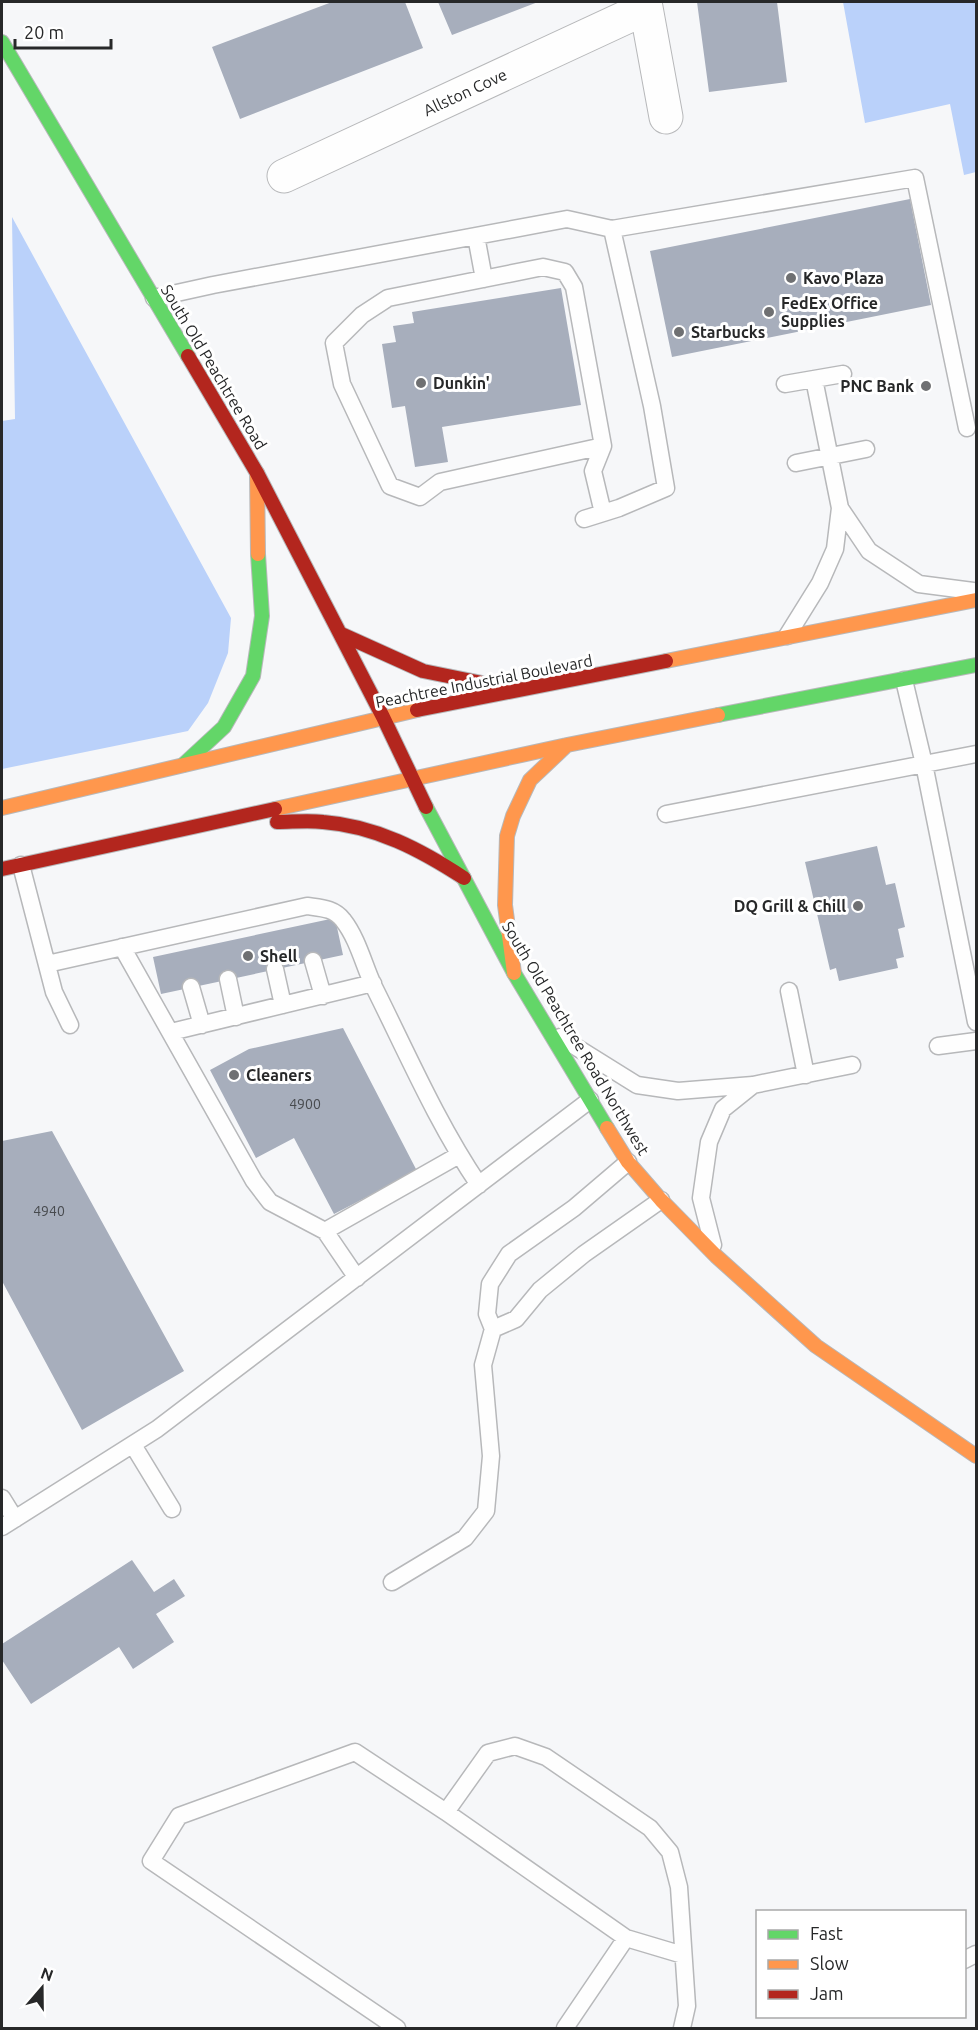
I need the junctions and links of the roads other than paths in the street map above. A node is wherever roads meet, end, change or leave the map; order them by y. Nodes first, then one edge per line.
1 (646, 5) edge
2 (2, 42) edge
3 (666, 117) dead end
4 (284, 176) dead end
5 (612, 229) junction
6 (476, 236) junction
7 (484, 279) junction
8 (154, 298) junction
9 (843, 374) dead end
10 (814, 379) junction
11 (784, 384) dead end
12 (967, 428) dead end
13 (603, 446) junction
14 (866, 449) dead end
15 (828, 456) junction
16 (796, 463) dead end
17 (257, 472) junction
18 (840, 508) junction
19 (603, 513) junction
20 (584, 519) dead end
21 (976, 592) edge
22 (976, 600) edge
23 (341, 634) junction
24 (786, 638) junction
25 (976, 665) edge
26 (904, 680) junction
27 (540, 686) junction
28 (383, 717) junction
29 (567, 745) junction
30 (976, 754) edge
31 (924, 764) junction
32 (180, 767) junction
33 (411, 778) junction
34 (2, 808) edge
35 (666, 814) dead end
36 (222, 820) junction
37 (21, 865) junction
38 (2, 869) edge
39 (464, 878) junction
40 (299, 908) junction
41 (304, 924) dead end
42 (122, 947) junction
43 (313, 961) dead end
44 (46, 964) junction
45 (275, 969) dead end
46 (514, 973) junction
47 (228, 979) dead end
48 (373, 983) junction
49 (192, 987) dead end
50 (789, 991) dead end
51 (322, 996) junction
52 (283, 1005) junction
53 (236, 1017) junction
54 (976, 1022) edge
55 (70, 1025) dead end
56 (202, 1025) junction
57 (547, 1028) junction
58 (171, 1032) junction
59 (976, 1041) edge
60 (938, 1046) dead end
61 (852, 1065) dead end
62 (806, 1075) junction
63 (753, 1085) junction
64 (590, 1100) junction
65 (459, 1155) junction
66 (628, 1162) junction
67 (479, 1185) junction
68 (660, 1200) junction
69 (325, 1231) junction
70 (716, 1256) junction
71 (357, 1278) junction
72 (493, 1329) junction
73 (133, 1444) junction
74 (976, 1456) edge
75 (2, 1498) edge
76 (172, 1509) dead end
77 (8, 1523) edge
78 (392, 1582) dead end
79 (446, 1812) junction
80 (626, 1938) junction
81 (684, 1955) junction
82 (397, 2028) edge
83 (565, 2028) edge
84 (682, 2028) edge

1 - 3 street
1 - 4 street, Allston Cove
2 - 8 main road, South Old Peachtree Road
5 - 6 lane
5 - 12 lane
5 - 19 lane
6 - 7 lane
6 - 8 lane
7 - 13 lane
7 - 13 lane
8 - 17 main road, South Old Peachtree Road
9 - 10 lane
10 - 11 lane
10 - 15 lane
13 - 19 lane
14 - 15 lane
15 - 16 lane
15 - 18 lane
17 - 23 main road, South Old Peachtree Road
17 - 32 main road
18 - 21 lane
18 - 24 lane
19 - 20 lane
22 - 24 main road, Peachtree Industrial Boulevard
23 - 27 main road
23 - 28 main road, South Old Peachtree Road
24 - 27 main road, Peachtree Industrial Boulevard
25 - 26 main road
26 - 29 main road
26 - 31 lane
27 - 28 main road, Peachtree Industrial Boulevard
28 - 32 main road, Peachtree Industrial Boulevard
28 - 33 main road, South Old Peachtree Road Northwest
29 - 33 main road
29 - 46 main road
30 - 31 lane
31 - 35 lane
31 - 54 lane
32 - 34 main road, Peachtree Industrial Boulevard
33 - 36 main road
33 - 39 main road, South Old Peachtree Road Northwest
36 - 37 main road
36 - 39 main road
37 - 38 main road
37 - 44 lane
39 - 46 main road, South Old Peachtree Road Northwest
40 - 41 lane
40 - 42 lane
40 - 48 lane
42 - 44 lane
42 - 58 lane
43 - 51 lane
44 - 55 lane
45 - 52 lane
46 - 57 main road, South Old Peachtree Road Northwest
47 - 53 lane
48 - 51 lane
48 - 65 lane
49 - 56 lane
50 - 62 lane
51 - 52 lane
52 - 53 lane
53 - 56 lane
56 - 58 lane
57 - 63 lane
57 - 64 main road, South Old Peachtree Road Northwest
58 - 69 lane
59 - 60 lane
61 - 62 lane
62 - 63 lane
63 - 70 lane
64 - 66 main road, South Old Peachtree Road Northwest
64 - 67 lane
65 - 67 lane
65 - 69 lane
66 - 68 main road, South Old Peachtree Road Northwest
66 - 72 lane
67 - 71 lane
68 - 70 main road, South Old Peachtree Road Northwest
68 - 72 lane
69 - 71 lane
70 - 74 main road, South Old Peachtree Road Northwest
71 - 73 lane
72 - 78 lane
73 - 76 lane
73 - 77 lane
75 - 77 lane
79 - 80 lane
79 - 81 lane
79 - 82 lane
80 - 81 lane
80 - 83 lane
81 - 84 lane

